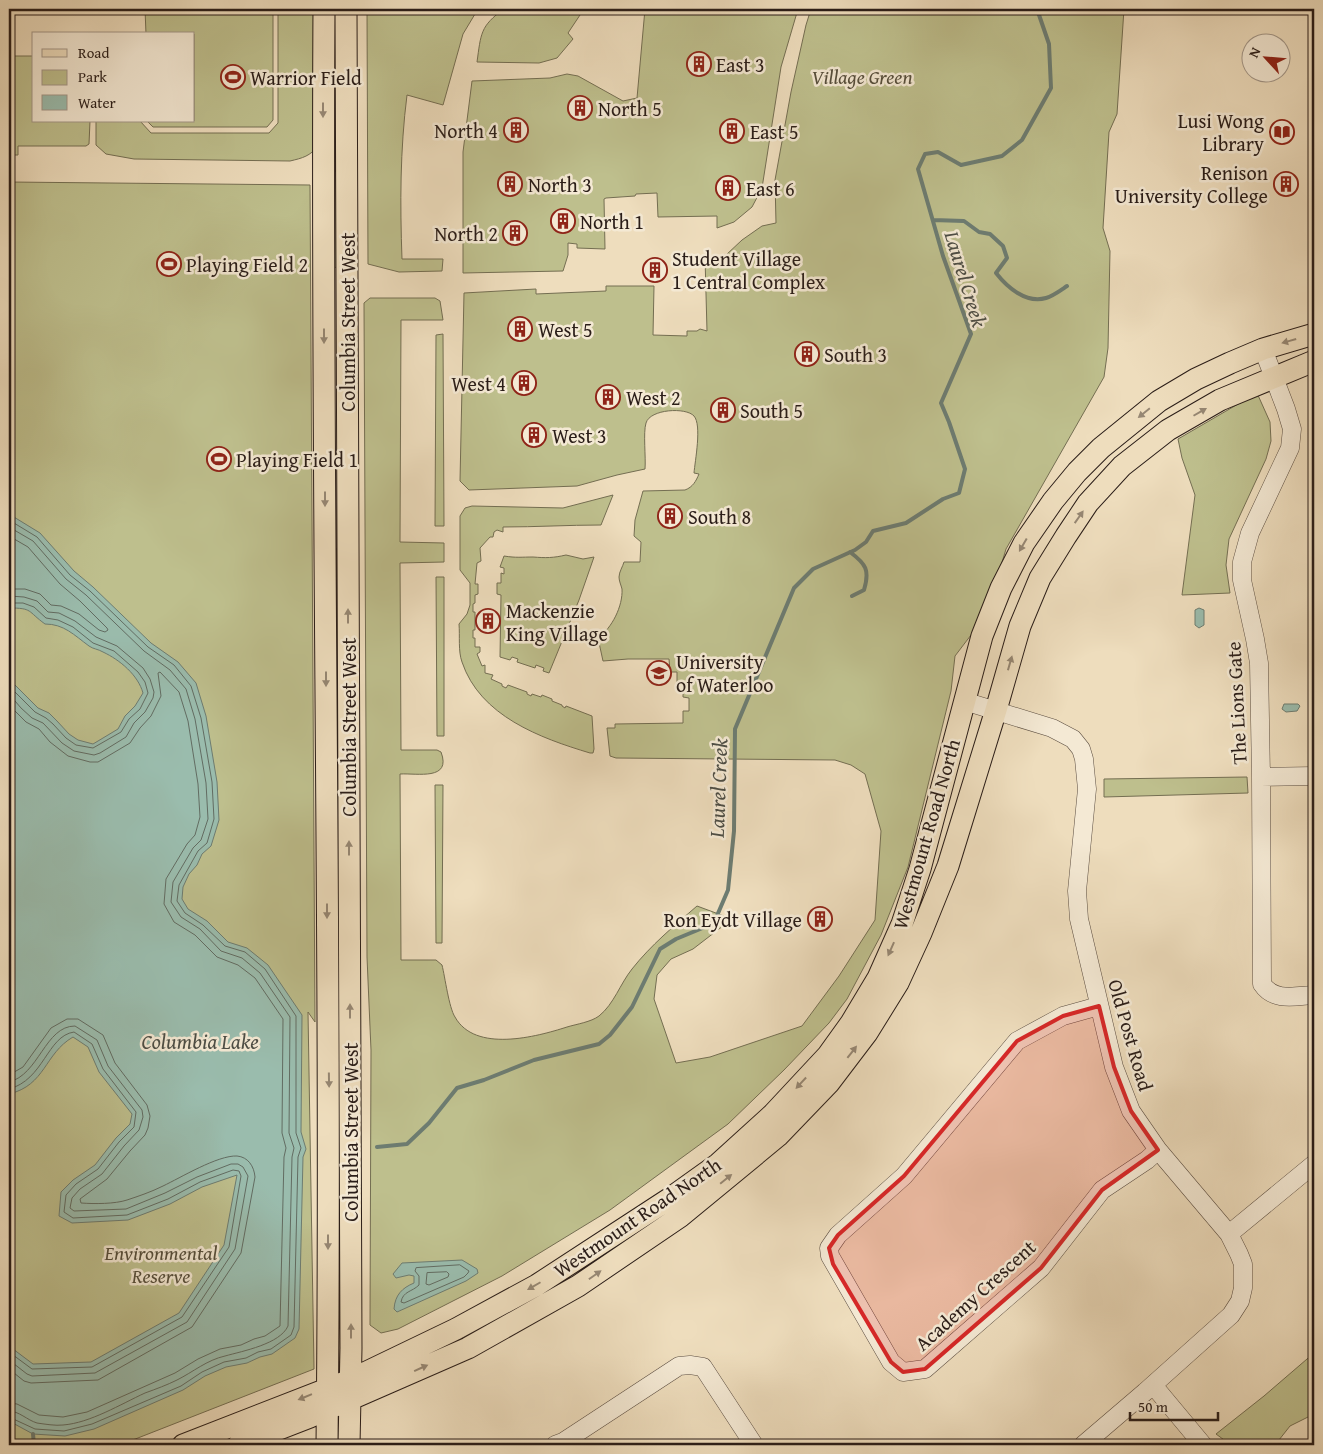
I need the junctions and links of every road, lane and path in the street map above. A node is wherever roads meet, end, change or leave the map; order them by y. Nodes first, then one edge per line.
1 (324, 9) edge
2 (346, 9) edge
3 (1314, 334) edge
4 (1263, 349) junction
5 (1314, 361) edge
6 (1273, 377) junction
7 (964, 701) junction
8 (996, 710) junction
9 (1314, 776) edge
10 (1261, 778) junction
11 (1314, 995) edge
12 (1099, 1006) junction
13 (1158, 1150) junction
14 (1314, 1164) edge
15 (1229, 1234) junction
16 (1153, 1386) junction
17 (350, 1390) junction
18 (328, 1398) junction
19 (183, 1445) edge
20 (238, 1445) edge
21 (327, 1445) edge
22 (349, 1445) edge
23 (555, 1445) edge
24 (754, 1445) edge
25 (1082, 1445) edge
26 (1203, 1445) edge

1 -> 18 main road, Columbia Street West
17 -> 2 main road, Columbia Street West
3 -> 4 main road, Westmount Road North
4 - 6 street, The Lions Gate
4 -> 7 main road, Westmount Road North
5 - 6 main road, Westmount Road North
8 -> 6 main road, Westmount Road North
6 - 10 street, The Lions Gate
7 - 8 street, Old Post Road
7 -> 17 main road, Westmount Road North
8 - 12 street, Old Post Road
17 -> 8 main road, Westmount Road North
9 - 10 street
10 - 11 street, The Lions Gate
12 - 13 street, Old Post Road
12 - 13 street, Academy Crescent
13 - 15 street, Old Post Road
14 - 15 street
15 - 16 street, Old Post Road
16 - 25 street, Old Post Road
16 - 26 street
17 - 18 main road, Westmount Road North
17 - 22 main road, Columbia Street West
18 -> 19 main road, Westmount Road North
18 - 20 main road, Westmount Road North
18 - 21 main road, Columbia Street West
23 - 24 street

